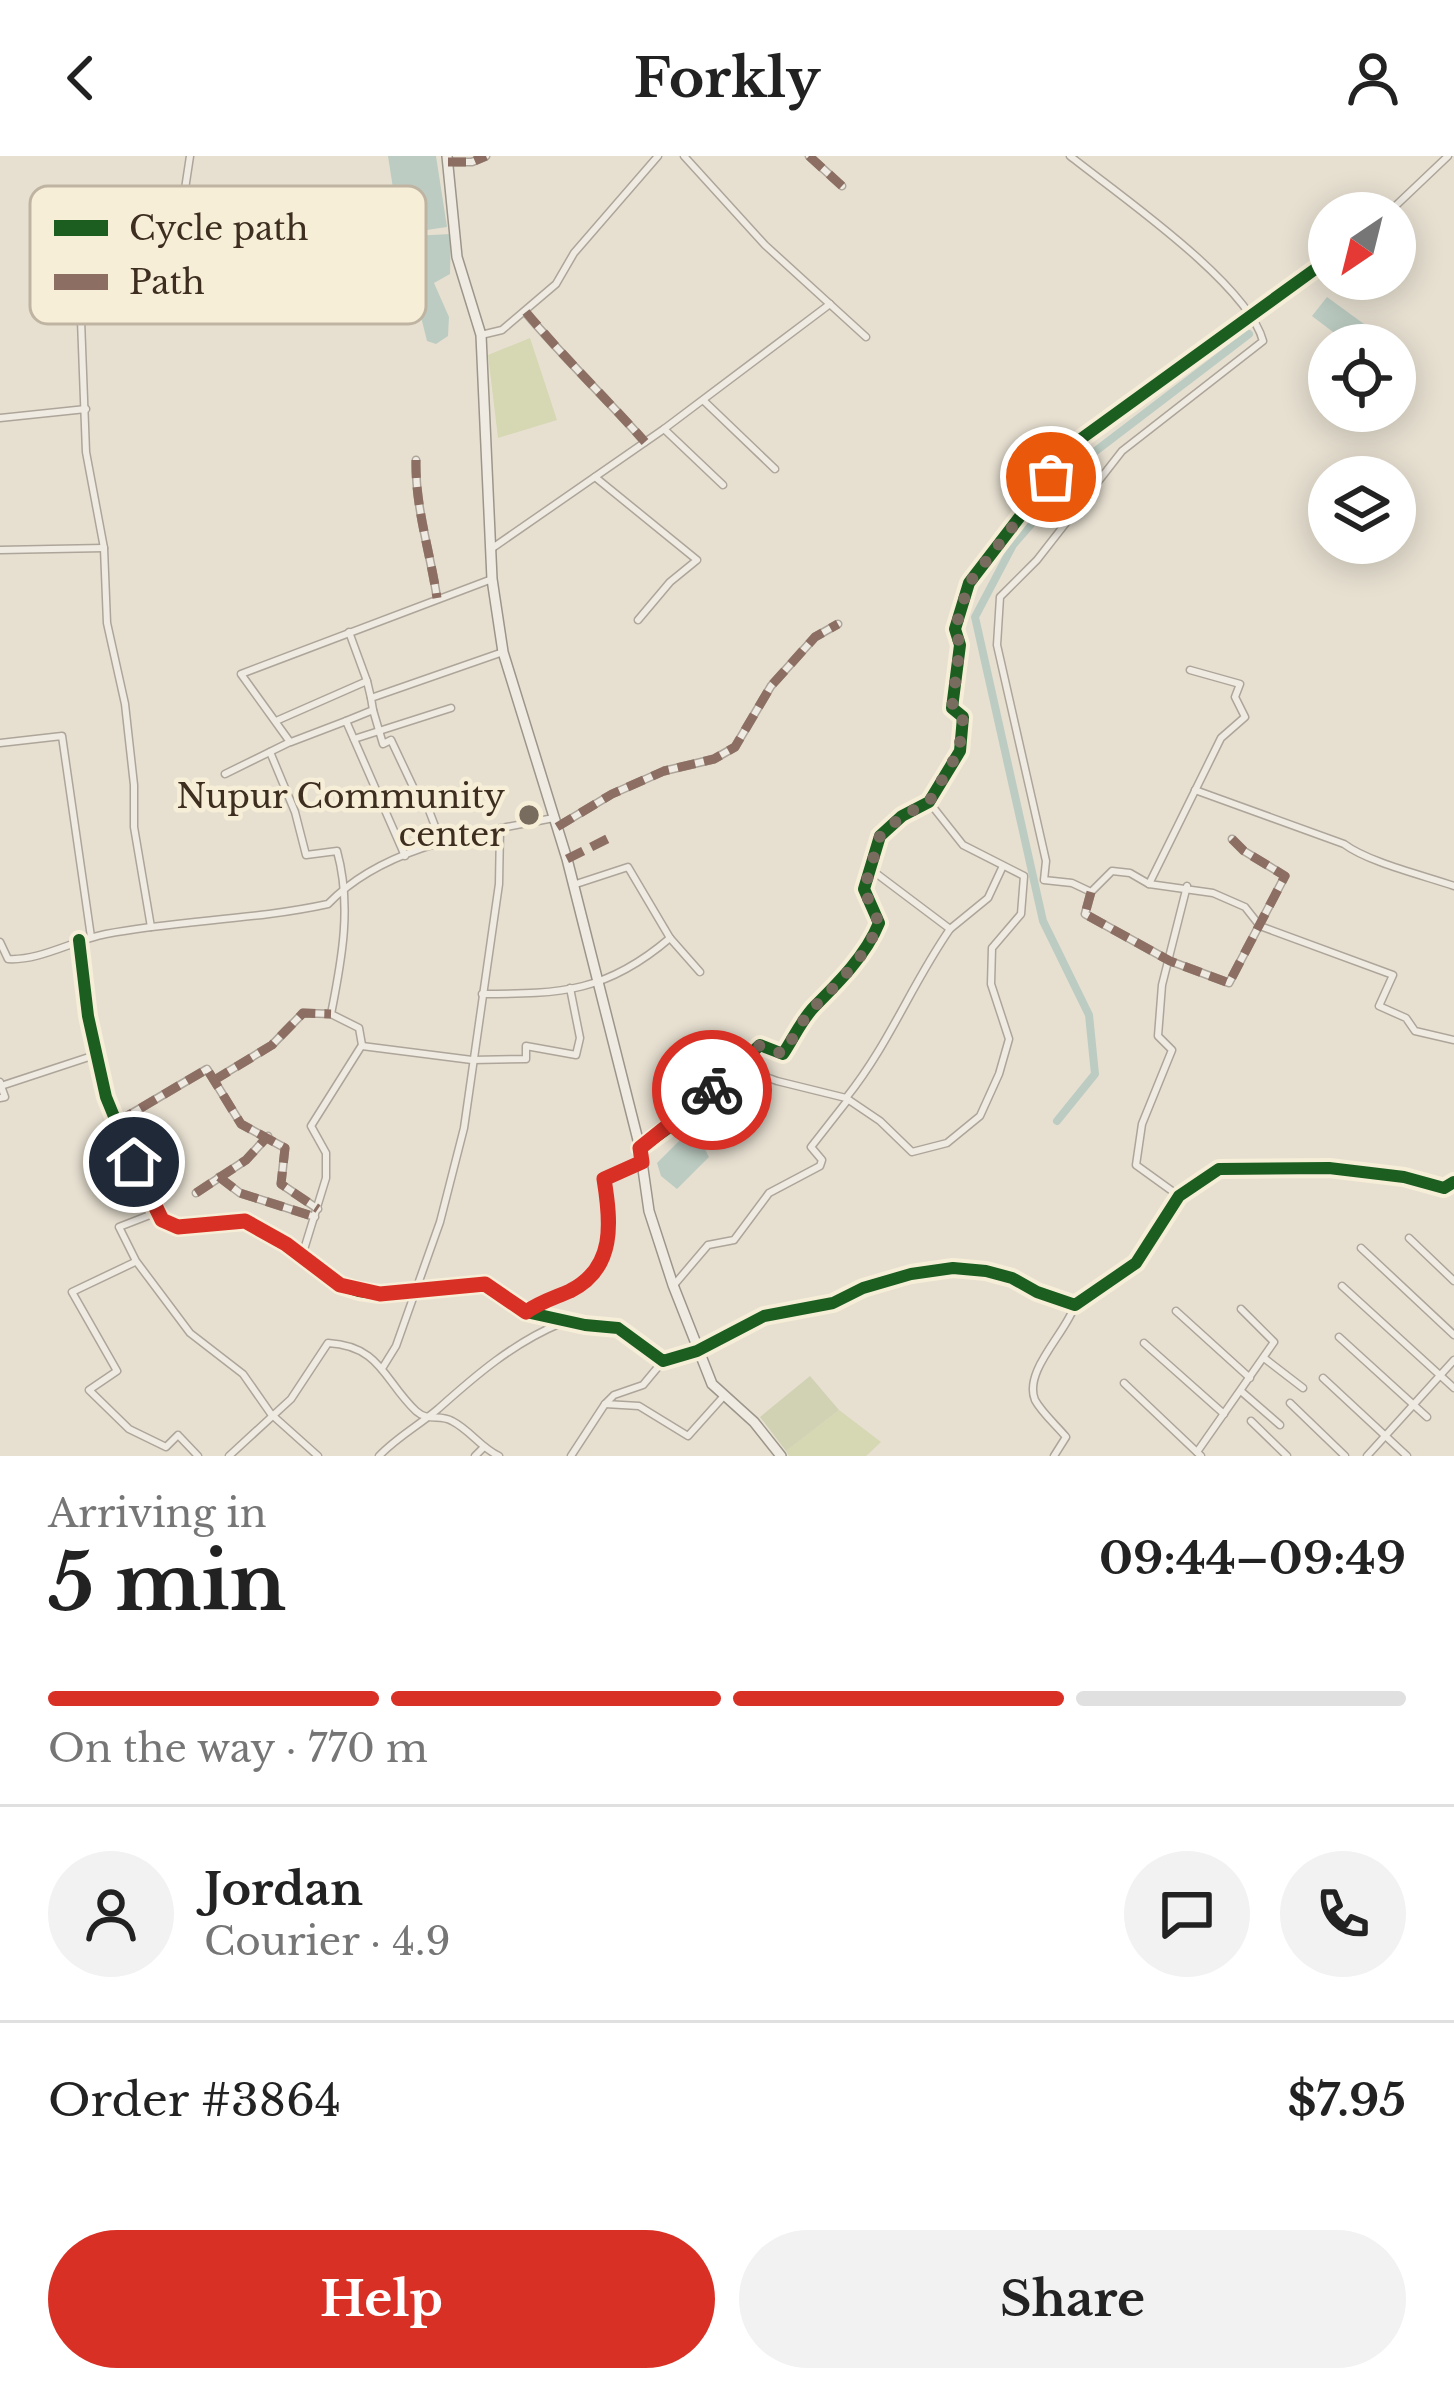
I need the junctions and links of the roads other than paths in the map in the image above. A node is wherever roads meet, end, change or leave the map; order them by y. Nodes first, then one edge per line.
1 (190, 156) edge
2 (486, 156) edge
3 (658, 156) edge
4 (684, 156) edge
5 (809, 156) edge
6 (1070, 156) edge
7 (1448, 156) edge
8 (447, 159) edge
9 (185, 186) edge
10 (842, 186) dead end
11 (1410, 192) edge
12 (1308, 275) edge
13 (830, 304) junction
14 (526, 312) junction
15 (1252, 317) junction
16 (82, 324) edge
17 (482, 335) junction
18 (866, 338) dead end
19 (703, 400) junction
20 (86, 409) junction
21 (0, 418) edge
22 (664, 429) junction
23 (645, 442) junction
24 (416, 460) dead end
25 (775, 469) dead end
26 (595, 477) junction
27 (723, 485) dead end
28 (104, 548) junction
29 (491, 549) junction
30 (0, 550) edge
31 (492, 579) junction
32 (437, 598) junction
33 (638, 620) dead end
34 (838, 624) dead end
35 (349, 632) junction
36 (503, 652) junction
37 (1190, 670) dead end
38 (367, 682) junction
39 (371, 698) junction
40 (451, 707) dead end
41 (374, 710) junction
42 (276, 721) junction
43 (346, 721) junction
44 (379, 732) junction
45 (354, 739) junction
46 (290, 742) junction
47 (0, 743) edge
48 (270, 752) junction
49 (225, 774) dead end
50 (1193, 789) junction
51 (929, 802) junction
52 (555, 823) junction
53 (500, 828) junction
54 (1232, 838) dead end
55 (441, 842) junction
56 (406, 856) junction
57 (1002, 868) junction
58 (871, 869) junction
59 (1149, 884) junction
60 (346, 885) junction
61 (574, 885) junction
62 (1187, 886) junction
63 (1454, 886) edge
64 (1090, 892) junction
65 (1260, 926) junction
66 (151, 927) junction
67 (950, 929) junction
68 (91, 937) junction
69 (670, 938) junction
70 (80, 940) junction
71 (0, 942) edge
72 (4, 960) edge
73 (1170, 961) junction
74 (700, 972) dead end
75 (598, 985) junction
76 (569, 988) junction
77 (482, 994) junction
78 (331, 1014) junction
79 (1454, 1040) edge
80 (362, 1046) junction
81 (95, 1055) junction
82 (472, 1060) junction
83 (737, 1067) junction
84 (213, 1081) junction
85 (1, 1084) edge
86 (0, 1098) edge
87 (847, 1099) junction
88 (117, 1122) junction
89 (268, 1136) junction
90 (640, 1148) junction
91 (642, 1162) junction
92 (219, 1178) junction
93 (1454, 1182) edge
94 (196, 1192) dead end
95 (1179, 1196) junction
96 (155, 1212) junction
97 (316, 1213) junction
98 (1409, 1238) dead end
99 (1361, 1248) dead end
100 (302, 1256) junction
101 (136, 1261) junction
102 (1454, 1281) edge
103 (673, 1286) junction
104 (1342, 1286) dead end
105 (415, 1289) junction
106 (1075, 1305) junction
107 (1241, 1309) dead end
108 (1176, 1311) dead end
109 (526, 1312) junction
110 (564, 1322) junction
111 (1454, 1335) edge
112 (1339, 1337) dead end
113 (1144, 1342) dead end
114 (697, 1351) junction
115 (1264, 1358) junction
116 (1454, 1360) edge
117 (663, 1361) junction
118 (383, 1367) junction
119 (1441, 1376) junction
120 (1250, 1378) junction
121 (1323, 1378) dead end
122 (1124, 1383) dead end
123 (1303, 1388) dead end
124 (1454, 1388) edge
125 (1241, 1391) junction
126 (723, 1397) junction
127 (1290, 1403) dead end
128 (605, 1404) junction
129 (1414, 1406) junction
130 (271, 1414) junction
131 (1224, 1414) junction
132 (1427, 1417) dead end
133 (425, 1418) junction
134 (1251, 1421) dead end
135 (1280, 1425) dead end
136 (1386, 1436) junction
137 (484, 1447) junction
138 (1199, 1454) edge
139 (198, 1456) edge
140 (229, 1456) edge
141 (318, 1456) edge
142 (379, 1456) edge
143 (475, 1456) edge
144 (499, 1456) edge
145 (571, 1456) edge
146 (781, 1456) edge
147 (1054, 1456) edge
148 (1287, 1456) edge
149 (1345, 1456) edge
150 (1367, 1456) edge
151 (1407, 1456) edge

1 - 9 street
2 - 8 street
3 - 14 street
4 - 13 street
5 - 10 street
6 - 15 street
7 - 11 street
8 - 17 main road
12 - 15 street
13 - 18 street
13 - 19 street
14 - 17 street
14 - 23 street
15 - 51 street
15 - 64 street
16 - 20 street
17 - 29 main road
19 - 22 street
19 - 25 street
20 - 21 street
20 - 28 street
22 - 23 street
22 - 27 street
23 - 26 street
24 - 32 street
26 - 29 street
26 - 33 street
28 - 30 street
28 - 66 street
29 - 31 main road
31 - 32 street
31 - 36 main road
32 - 35 street
34 - 52 street
35 - 38 street
35 - 42 street
36 - 39 street
36 - 52 main road
37 - 50 street
38 - 39 street
38 - 42 street
39 - 41 street
40 - 44 street
41 - 43 street
41 - 44 street
42 - 46 street
43 - 45 street
43 - 46 street
44 - 45 street
44 - 55 street
45 - 56 street
46 - 48 street
47 - 68 street
48 - 49 street
48 - 60 street
50 - 59 street
50 - 63 street
51 - 57 street
51 - 58 street
52 - 53 street
52 - 61 main road
53 - 55 street
53 - 77 street
54 - 65 street
55 - 56 street
56 - 60 street
57 - 67 street
57 - 87 street
58 - 67 street
58 - 83 street
59 - 62 street
59 - 64 street
60 - 66 street
60 - 78 street
61 - 69 street
61 - 75 main road
62 - 65 street
62 - 73 street
64 - 73 street
65 - 73 street
65 - 79 street
66 - 68 street
67 - 87 street
68 - 70 street
69 - 74 street
69 - 75 street
70 - 72 street
70 - 81 street
71 - 72 street
73 - 95 street
75 - 76 street
75 - 90 main road
76 - 77 street
76 - 82 street
77 - 82 street
78 - 80 street
78 - 84 street
80 - 82 street
80 - 97 street
81 - 85 street
81 - 88 street
82 - 105 street
83 - 87 street
83 - 90 street
84 - 88 street
84 - 89 street
85 - 86 street
87 - 103 street
88 - 96 street
89 - 92 street
89 - 97 street
90 - 91 main road
91 - 103 main road
91 - 109 street
92 - 94 street
92 - 97 street
93 - 95 street
95 - 106 street
96 - 100 street
96 - 101 street
97 - 100 street
98 - 102 street
99 - 111 street
100 - 105 street
101 - 130 street
101 - 139 street
103 - 114 main road
104 - 119 street
105 - 109 street
105 - 118 street
106 - 114 street
106 - 147 street
107 - 115 street
108 - 120 street
109 - 110 street
110 - 117 street
110 - 133 street
112 - 129 street
113 - 131 street
114 - 117 street
114 - 126 main road
115 - 120 street
115 - 123 street
116 - 119 street
117 - 128 street
118 - 130 street
118 - 133 street
119 - 124 street
119 - 129 street
120 - 125 street
121 - 136 street
122 - 138 street
125 - 131 street
125 - 135 street
126 - 128 street
126 - 146 main road
127 - 149 street
128 - 145 street
129 - 132 street
129 - 136 street
130 - 140 street
130 - 141 street
131 - 138 street
133 - 137 street
133 - 142 street
134 - 148 street
136 - 150 street
136 - 151 street
137 - 143 street
137 - 144 street

